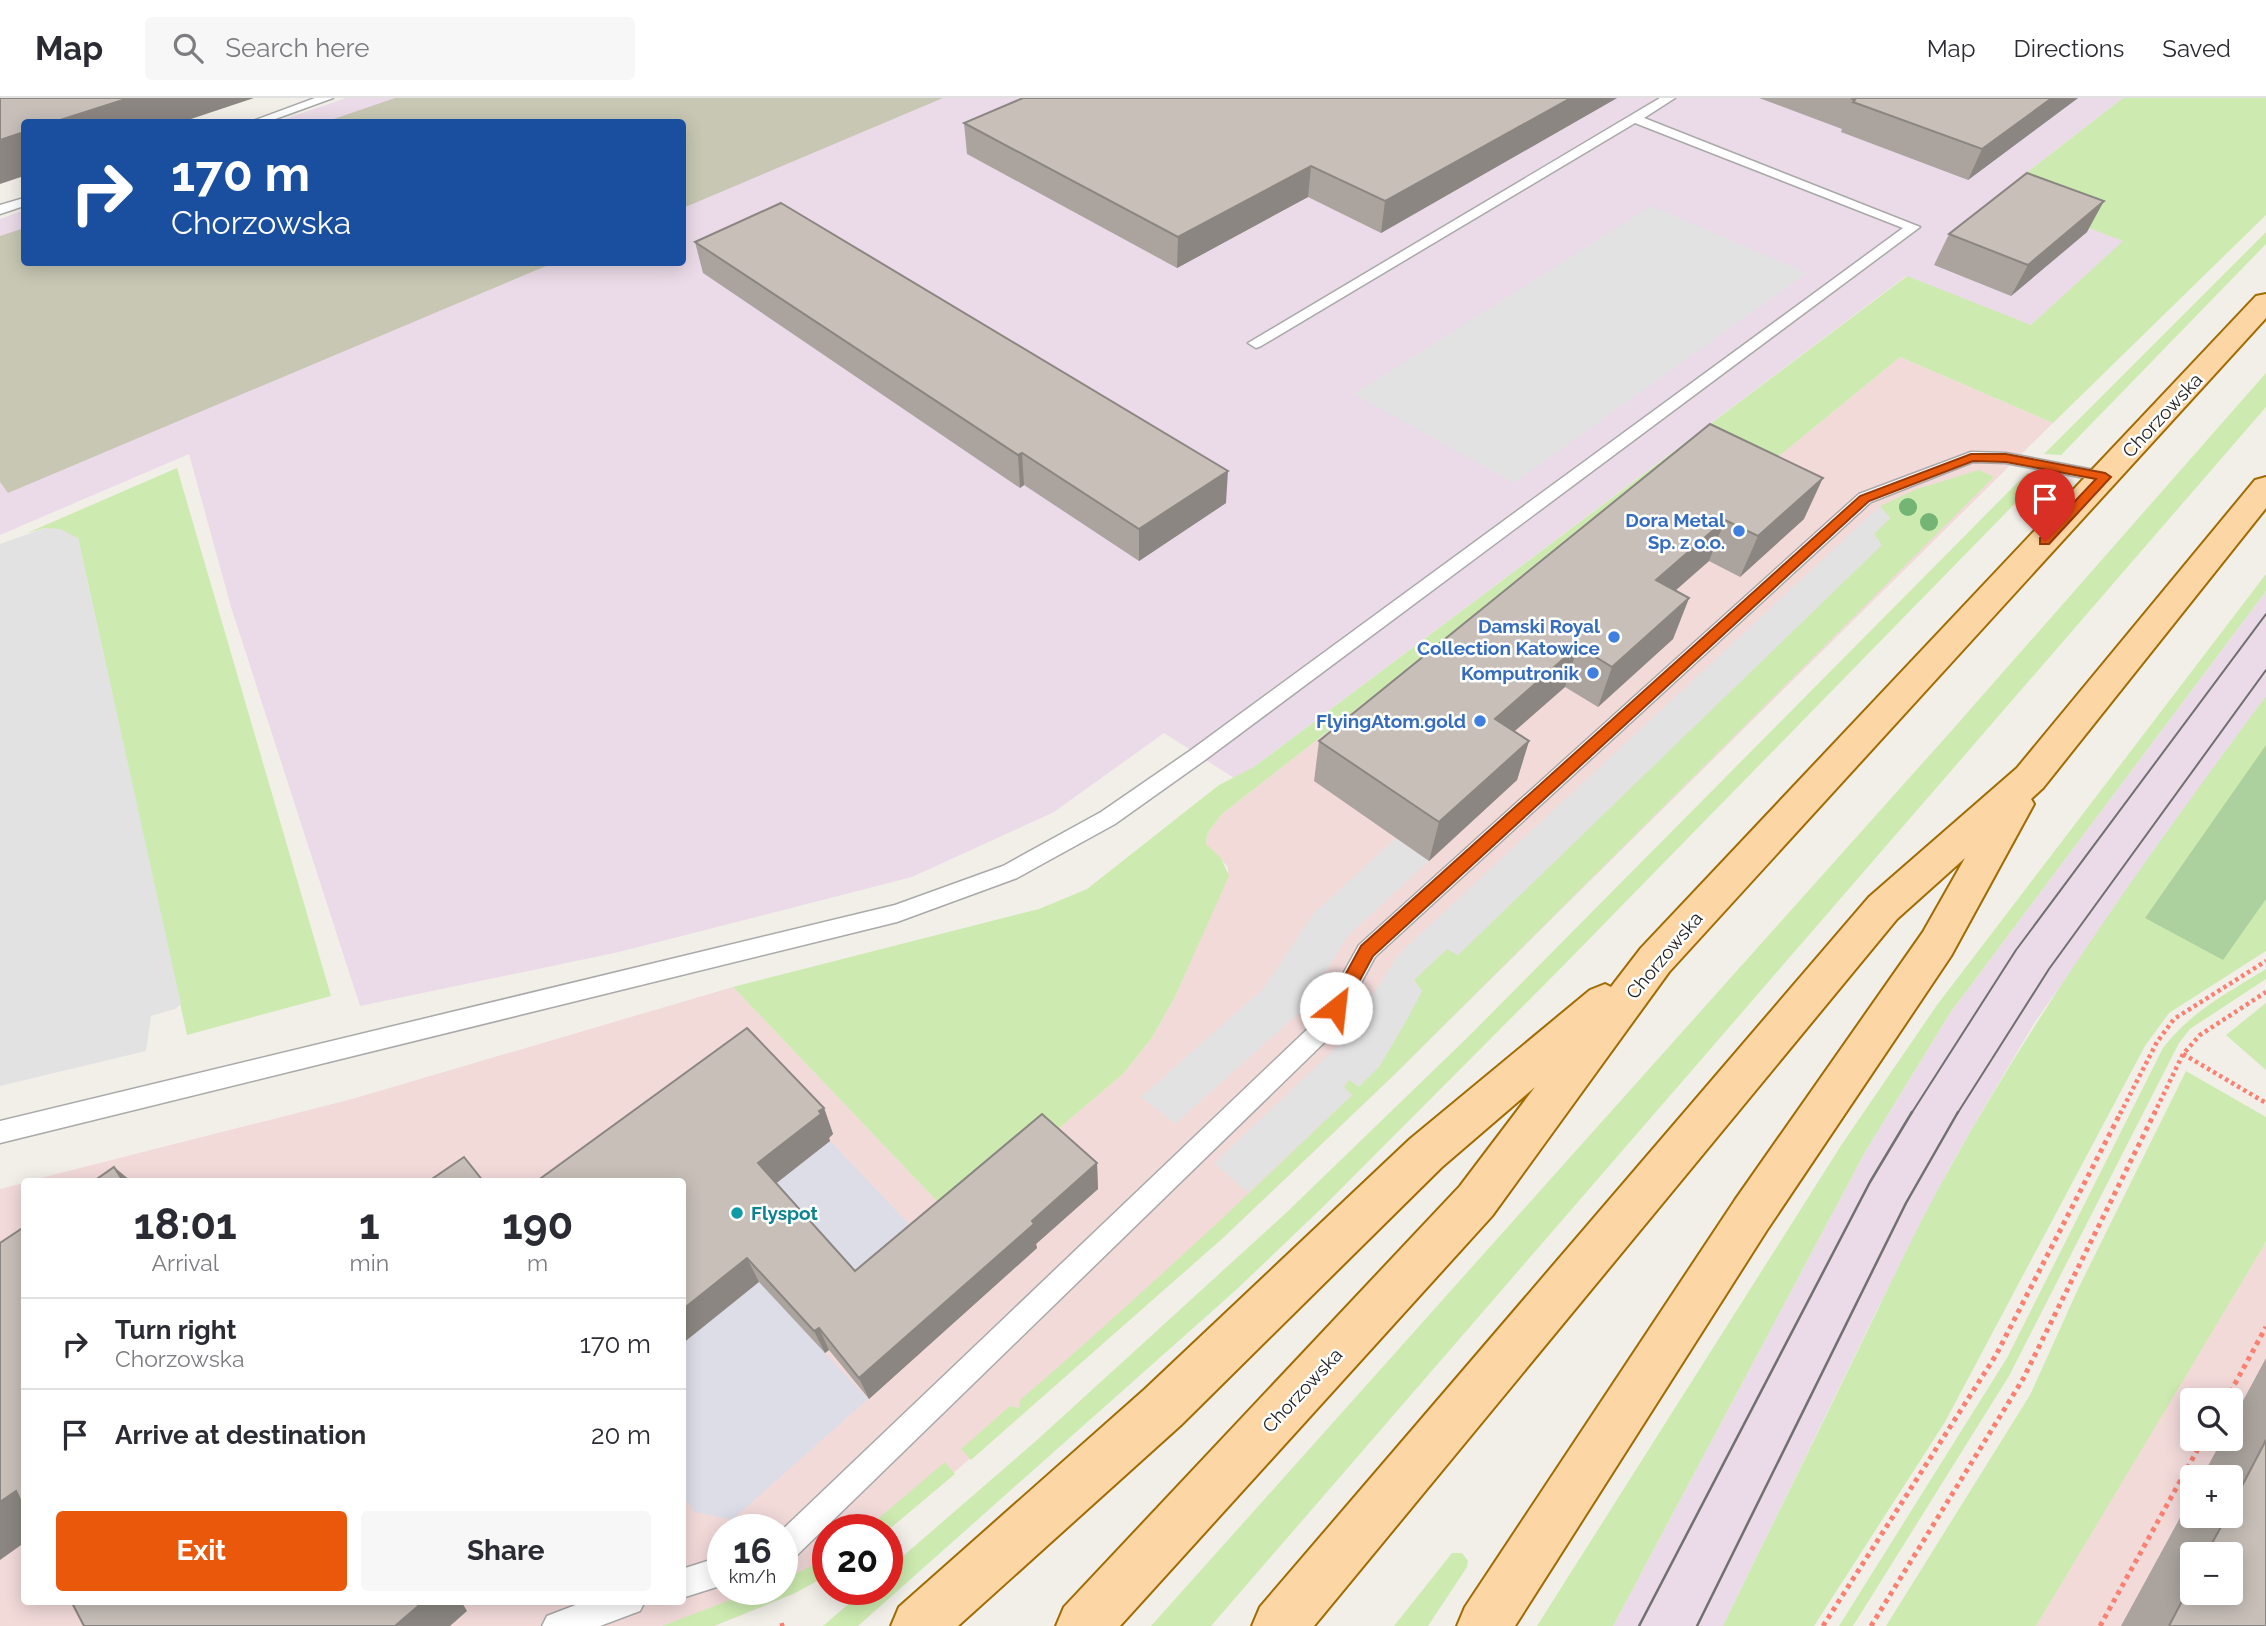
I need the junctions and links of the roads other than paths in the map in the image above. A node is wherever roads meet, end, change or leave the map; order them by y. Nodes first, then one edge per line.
1 (327, 98) edge
2 (1669, 98) edge
3 (1635, 118) junction
4 (265, 119) edge
5 (21, 203) edge
6 (0, 210) edge
7 (2266, 302) edge
8 (1255, 343) dead end
9 (2105, 477) junction
10 (2266, 487) edge
11 (2030, 778) junction
12 (1655, 960) junction
13 (0, 1132) edge
14 (798, 1535) edge
15 (707, 1575) edge
16 (686, 1583) edge
17 (619, 1605) edge
18 (557, 1626) edge
19 (918, 1626) edge
20 (1083, 1626) edge
21 (1279, 1626) edge
22 (1484, 1626) edge

1 - 4 lane
2 - 3 lane
3 - 8 lane
3 - 13 lane
5 - 6 lane
7 - 9 main road, Chorzowska
9 - 12 main road, Chorzowska
9 - 14 lane
10 - 11 main road
11 - 21 main road
11 - 22 main road
12 - 19 main road
12 - 20 main road, Chorzowska
15 - 16 lane
17 - 18 lane

